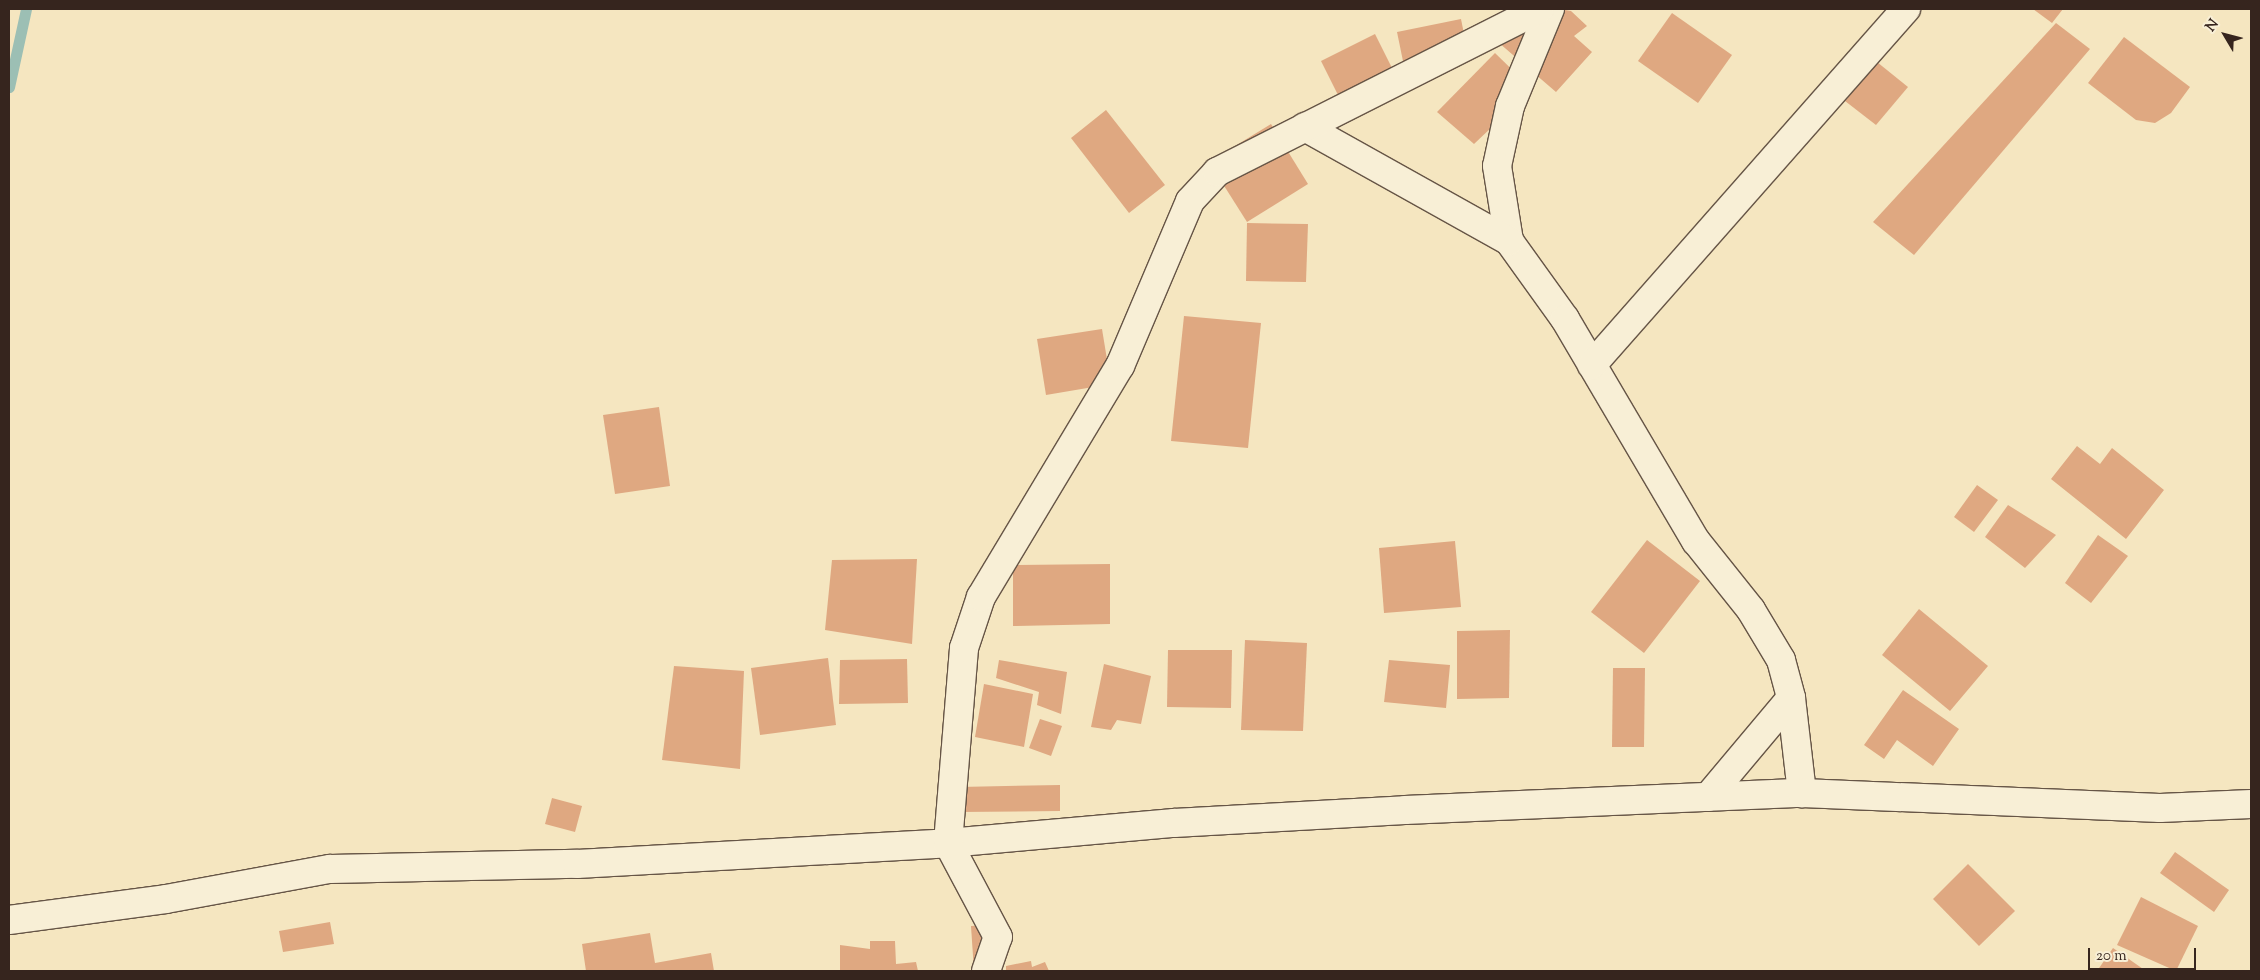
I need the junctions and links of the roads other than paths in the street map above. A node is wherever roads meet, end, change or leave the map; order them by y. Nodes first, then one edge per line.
1 (1539, 9) edge
2 (1550, 9) edge
3 (1906, 9) edge
4 (1305, 127) junction
5 (1508, 241) junction
6 (1592, 365) junction
7 (1791, 698) junction
8 (1802, 793) junction
9 (1708, 797) junction
10 (2251, 804) edge
11 (948, 844) junction
12 (9, 920) edge
13 (986, 971) edge

1 - 4 street
2 - 5 street
3 - 6 street
4 - 5 street
4 - 11 street
5 - 6 street
6 - 7 street
7 - 8 street
7 - 9 street
8 - 9 street
8 - 10 street
9 - 11 street
11 - 12 street
11 - 13 street

